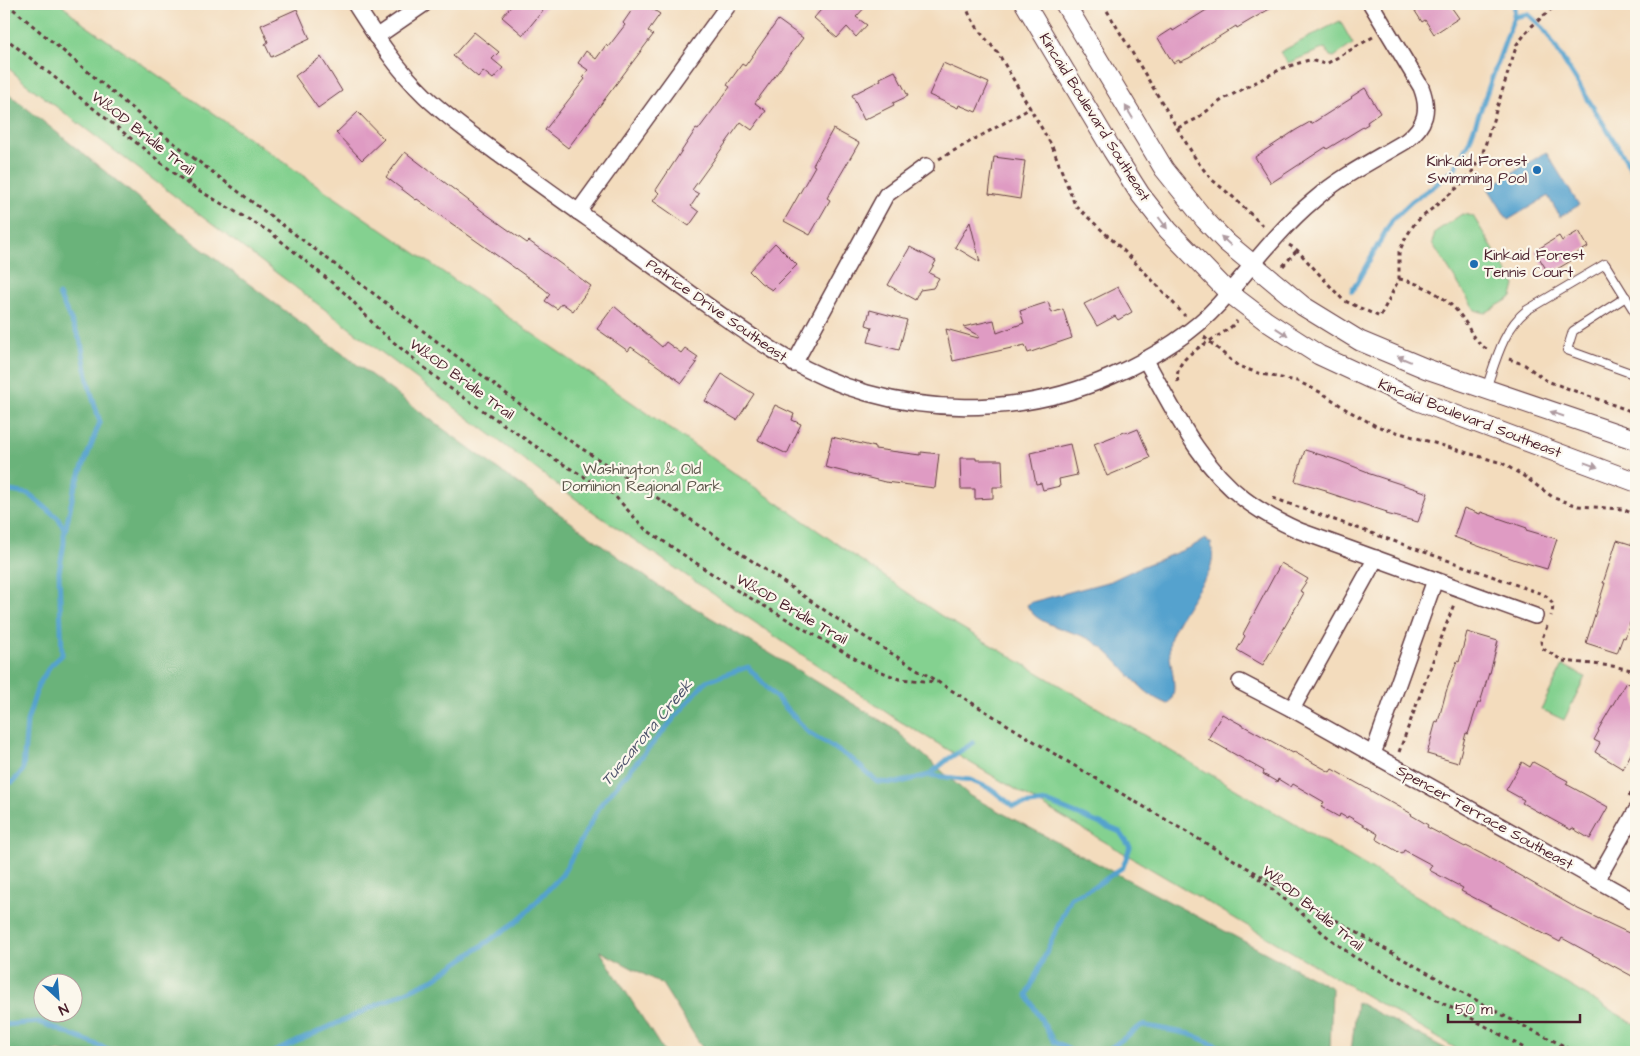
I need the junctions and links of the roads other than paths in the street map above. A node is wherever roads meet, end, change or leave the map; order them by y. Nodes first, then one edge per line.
1 (355, 4) edge
2 (424, 4) edge
3 (729, 4) edge
4 (1026, 4) edge
5 (1065, 4) edge
6 (1371, 4) edge
7 (376, 38) junction
8 (926, 166) road end
9 (578, 212) junction
10 (1253, 264) junction
11 (1228, 292) junction
12 (1626, 298) junction
13 (1636, 314) edge
14 (1145, 359) junction
15 (794, 364) junction
16 (1636, 375) edge
17 (1486, 390) junction
18 (1636, 440) edge
19 (1636, 482) edge
20 (1376, 558) junction
21 (1435, 580) junction
22 (1535, 616) dead end
23 (1240, 682) dead end
24 (1292, 709) junction
25 (1373, 754) junction
26 (1632, 806) edge
27 (1597, 880) junction
28 (1636, 902) edge

1 - 7 street, Patrice Drive Southeast
2 - 7 street
3 - 9 street
4 -> 11 street, Kincaid Boulevard Southeast
10 -> 5 street, Kincaid Boulevard Southeast
6 - 10 street, Patrice Drive Southeast
7 - 9 street, Patrice Drive Southeast
8 - 15 street
9 - 15 street, Patrice Drive Southeast
10 - 11 street, Patrice Drive Southeast
17 -> 10 street, Kincaid Boulevard Southeast
11 - 14 street, Patrice Drive Southeast
11 -> 19 street, Kincaid Boulevard Southeast
12 - 13 lane
12 - 16 lane
12 - 17 lane
14 - 15 street, Patrice Drive Southeast
14 - 20 street
18 -> 17 street, Kincaid Boulevard Southeast
20 - 21 street
20 - 24 street
21 - 22 street
21 - 25 street
23 - 24 street, Spencer Terrace Southeast
24 - 25 street, Spencer Terrace Southeast
25 - 27 street, Spencer Terrace Southeast
26 - 27 street
27 - 28 street, Spencer Terrace Southeast

